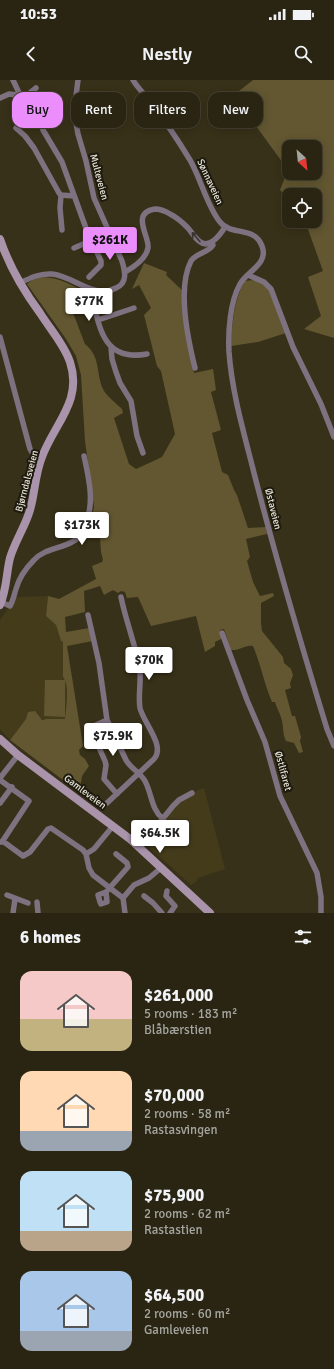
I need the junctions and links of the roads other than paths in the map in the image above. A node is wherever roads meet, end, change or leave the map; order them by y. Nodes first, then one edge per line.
1 (13, 80) edge
2 (78, 80) edge
3 (133, 80) edge
4 (36, 88) dead end
5 (21, 92) edge
6 (29, 92) edge
7 (12, 94) edge
8 (0, 98) edge
9 (16, 128) dead end
10 (43, 130) dead end
11 (61, 195) junction
12 (74, 196) junction
13 (225, 227) junction
14 (62, 230) dead end
15 (103, 238) dead end
16 (0, 239) edge
17 (92, 240) junction
18 (212, 242) junction
19 (74, 248) dead end
20 (125, 272) junction
21 (248, 275) junction
22 (89, 277) dead end
23 (20, 283) junction
24 (93, 290) junction
25 (134, 308) dead end
26 (98, 320) junction
27 (0, 337) edge
28 (111, 347) junction
29 (146, 354) dead end
30 (195, 368) dead end
31 (334, 437) edge
32 (143, 453) dead end
33 (84, 456) dead end
34 (40, 461) junction
35 (121, 597) dead end
36 (1, 603) edge
37 (88, 615) dead end
38 (222, 633) dead end
39 (107, 720) junction
40 (0, 739) edge
41 (334, 746) edge
42 (18, 755) junction
43 (140, 774) junction
44 (0, 779) edge
45 (12, 787) junction
46 (192, 793) dead end
47 (117, 794) junction
48 (0, 803) edge
49 (107, 803) dead end
50 (163, 818) junction
51 (113, 826) junction
52 (1, 842) edge
53 (139, 848) junction
54 (86, 854) junction
55 (116, 854) dead end
56 (161, 868) junction
57 (108, 890) junction
58 (167, 891) dead end
59 (7, 895) dead end
60 (144, 896) dead end
61 (123, 898) junction
62 (15, 899) junction
63 (37, 902) dead end
64 (28, 903) dead end
65 (13, 913) edge
66 (38, 913) edge
67 (126, 913) edge
68 (162, 913) edge
69 (170, 913) edge
70 (210, 913) edge
71 (321, 913) edge

1 - 5 street
2 - 20 street, Multeveien
3 - 13 street, Sønnaveien
4 - 6 street
7 - 8 street
9 - 11 street
10 - 12 street
11 - 12 street
11 - 14 street
12 - 17 street
13 - 18 street
13 - 21 street
15 - 17 street
16 - 23 street, Bjørndalsveien
17 - 19 street
17 - 22 street
18 -> 20 street
18 - 30 street
20 - 24 street
21 - 31 street
21 - 41 street, Østaveien
23 - 24 street
23 - 34 street, Bjørndalsveien
24 - 26 street
25 - 26 street
26 - 28 street
27 - 34 street
28 - 29 street
28 - 32 street
33 - 36 street
34 - 36 street, Bjørndalsveien
35 - 43 street
37 - 39 street
38 - 71 street, Østlifaret
39 - 43 street
39 - 47 street
40 - 42 street, Gamleveien
42 - 44 street
42 - 51 street, Gamleveien
43 - 47 street
43 - 50 street
44 - 45 street
45 - 48 street
45 - 52 street
46 - 50 street
47 - 49 street
50 - 53 street
51 - 53 street, Gamleveien
51 - 54 street
52 - 54 street
53 - 56 street, Gamleveien
54 - 57 street
55 - 57 street
56 - 61 street
56 - 70 street, Gamleveien
57 - 61 street
58 - 69 street
59 - 62 street
60 - 68 street
61 - 67 street
62 - 64 street
62 - 65 street
63 - 66 street

